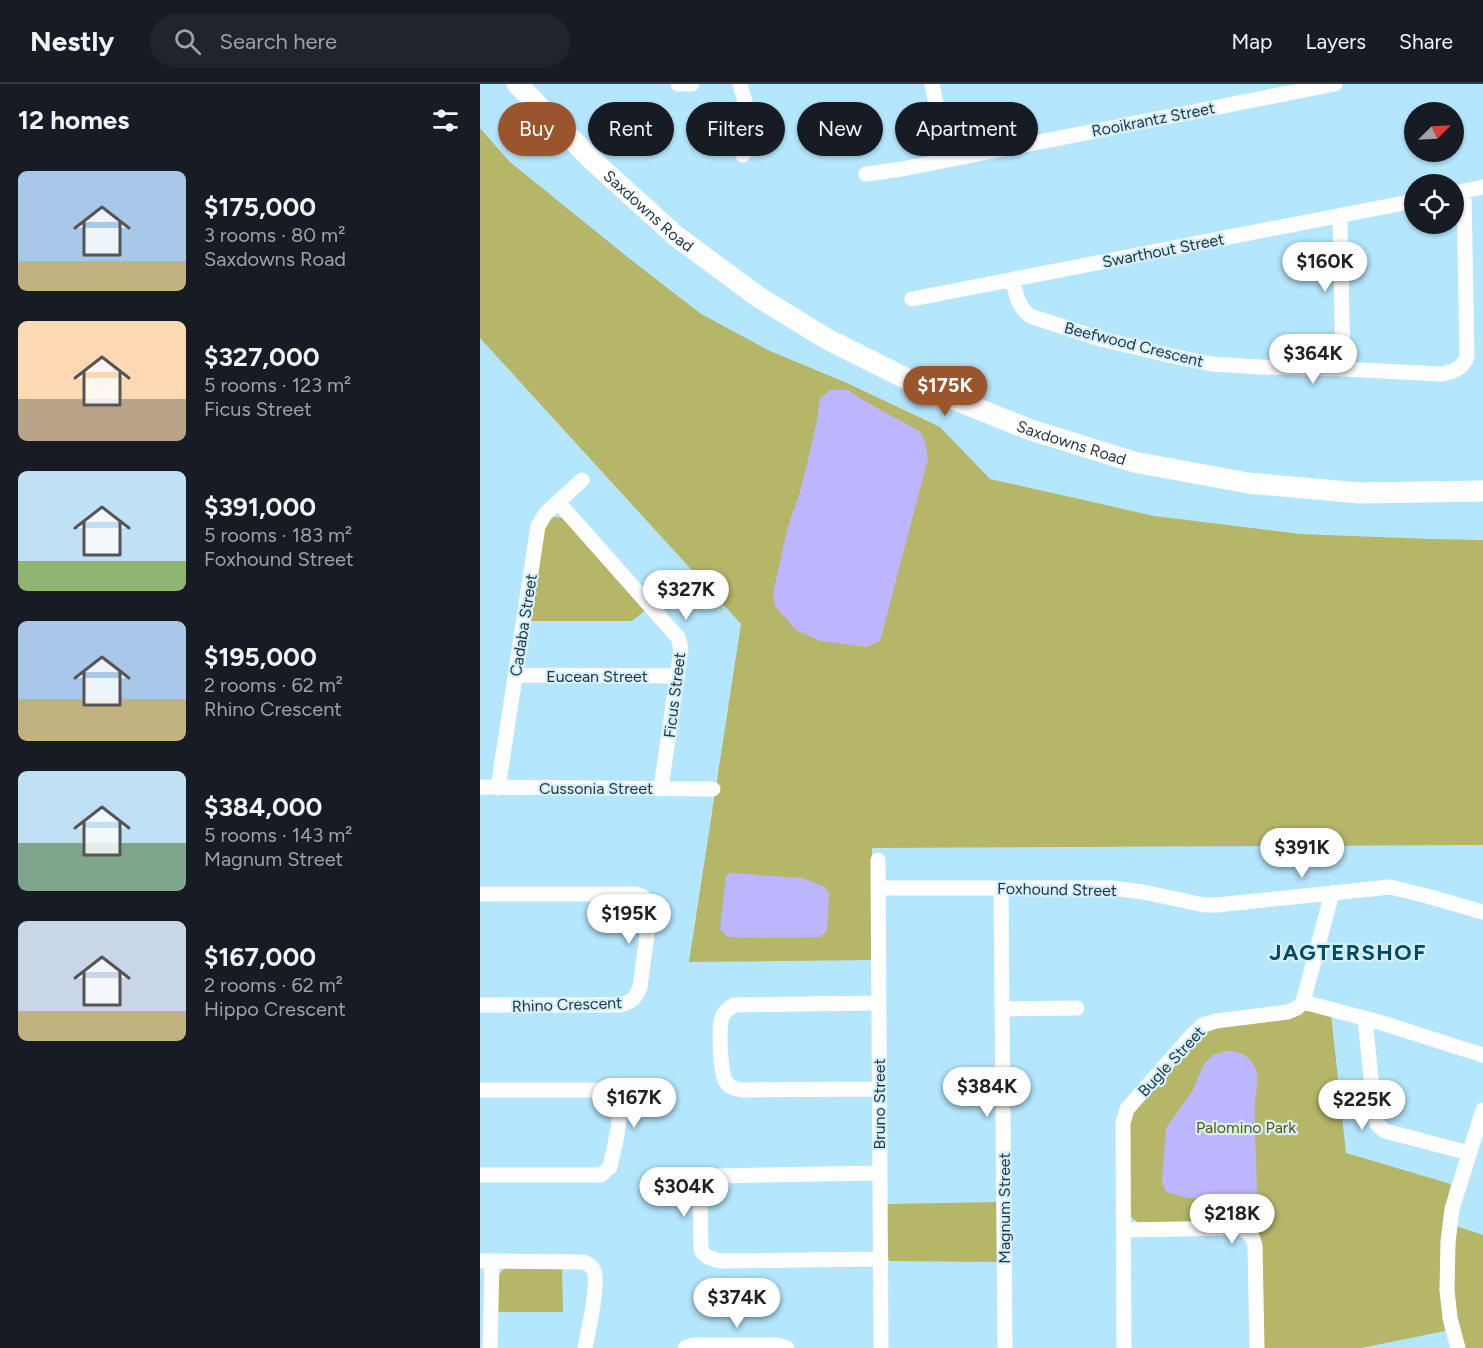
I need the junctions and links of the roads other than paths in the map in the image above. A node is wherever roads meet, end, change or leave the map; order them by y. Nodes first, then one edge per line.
1 (517, 84) edge
2 (678, 84) edge
3 (692, 84) edge
4 (740, 84) edge
5 (932, 84) edge
6 (1335, 84) edge
7 (744, 102) edge
8 (947, 160) junction
9 (866, 174) dead end
10 (1483, 188) edge
11 (1464, 191) edge
12 (1404, 203) edge
13 (1340, 216) junction
14 (1461, 234) edge
15 (1013, 279) junction
16 (912, 299) dead end
17 (1343, 369) junction
18 (582, 480) dead end
19 (1483, 491) edge
20 (558, 502) junction
21 (516, 675) junction
22 (678, 676) junction
23 (480, 788) edge
24 (498, 788) junction
25 (661, 788) junction
26 (713, 789) dead end
27 (878, 860) dead end
28 (878, 888) junction
29 (1000, 888) junction
30 (1332, 893) junction
31 (480, 894) edge
32 (1483, 912) edge
33 (1303, 1002) junction
34 (879, 1003) junction
35 (480, 1005) edge
36 (1077, 1008) dead end
37 (1002, 1009) junction
38 (1365, 1019) junction
39 (1483, 1055) edge
40 (879, 1089) junction
41 (480, 1090) edge
42 (1483, 1110) edge
43 (1480, 1130) edge
44 (1469, 1153) junction
45 (880, 1173) junction
46 (480, 1175) edge
47 (1124, 1230) junction
48 (881, 1259) junction
49 (486, 1262) edge
50 (490, 1348) edge
51 (585, 1348) edge
52 (685, 1348) edge
53 (787, 1348) edge
54 (881, 1348) edge
55 (1005, 1348) edge
56 (1124, 1348) edge
57 (1257, 1348) edge
58 (1458, 1348) edge

1 - 19 street, Saxdowns Road
2 - 3 street
4 - 7 street
5 - 8 street
6 - 8 street, Rooikrantz Street
8 - 9 street, Rooikrantz Street
10 - 11 street
12 - 13 street, Swarthout Street
13 - 15 street, Swarthout Street
13 - 17 street
14 - 17 street, Beefwood Crescent
15 - 16 street, Swarthout Street
15 - 17 street, Beefwood Crescent
18 - 20 street, Cadaba Street
20 - 21 street, Cadaba Street
20 - 22 street, Ficus Street
21 - 22 street, Eucean Street
21 - 24 street, Cadaba Street
22 - 25 street, Ficus Street
23 - 24 street, Cussonia Street
24 - 25 street, Cussonia Street
25 - 26 street, Cussonia Street
27 - 28 street, Bruno Street
28 - 29 street, Foxhound Street
28 - 34 street, Bruno Street
29 - 30 street, Foxhound Street
29 - 37 street, Magnum Street
30 - 32 street, Foxhound Street
30 - 33 street
31 - 35 street, Rhino Crescent
33 - 38 street
33 - 47 street, Bugle Street
34 - 40 street, Bruno Street
34 - 40 street
36 - 37 street
37 - 55 street, Magnum Street
38 - 39 street
38 - 44 street
40 - 45 street, Bruno Street
41 - 46 street
42 - 43 street
43 - 44 street
44 - 58 street
45 - 48 street, Bruno Street
45 - 48 street
47 - 56 street, Bugle Street
47 - 57 street
48 - 54 street, Bruno Street
49 - 50 street
49 - 51 street
52 - 53 street

